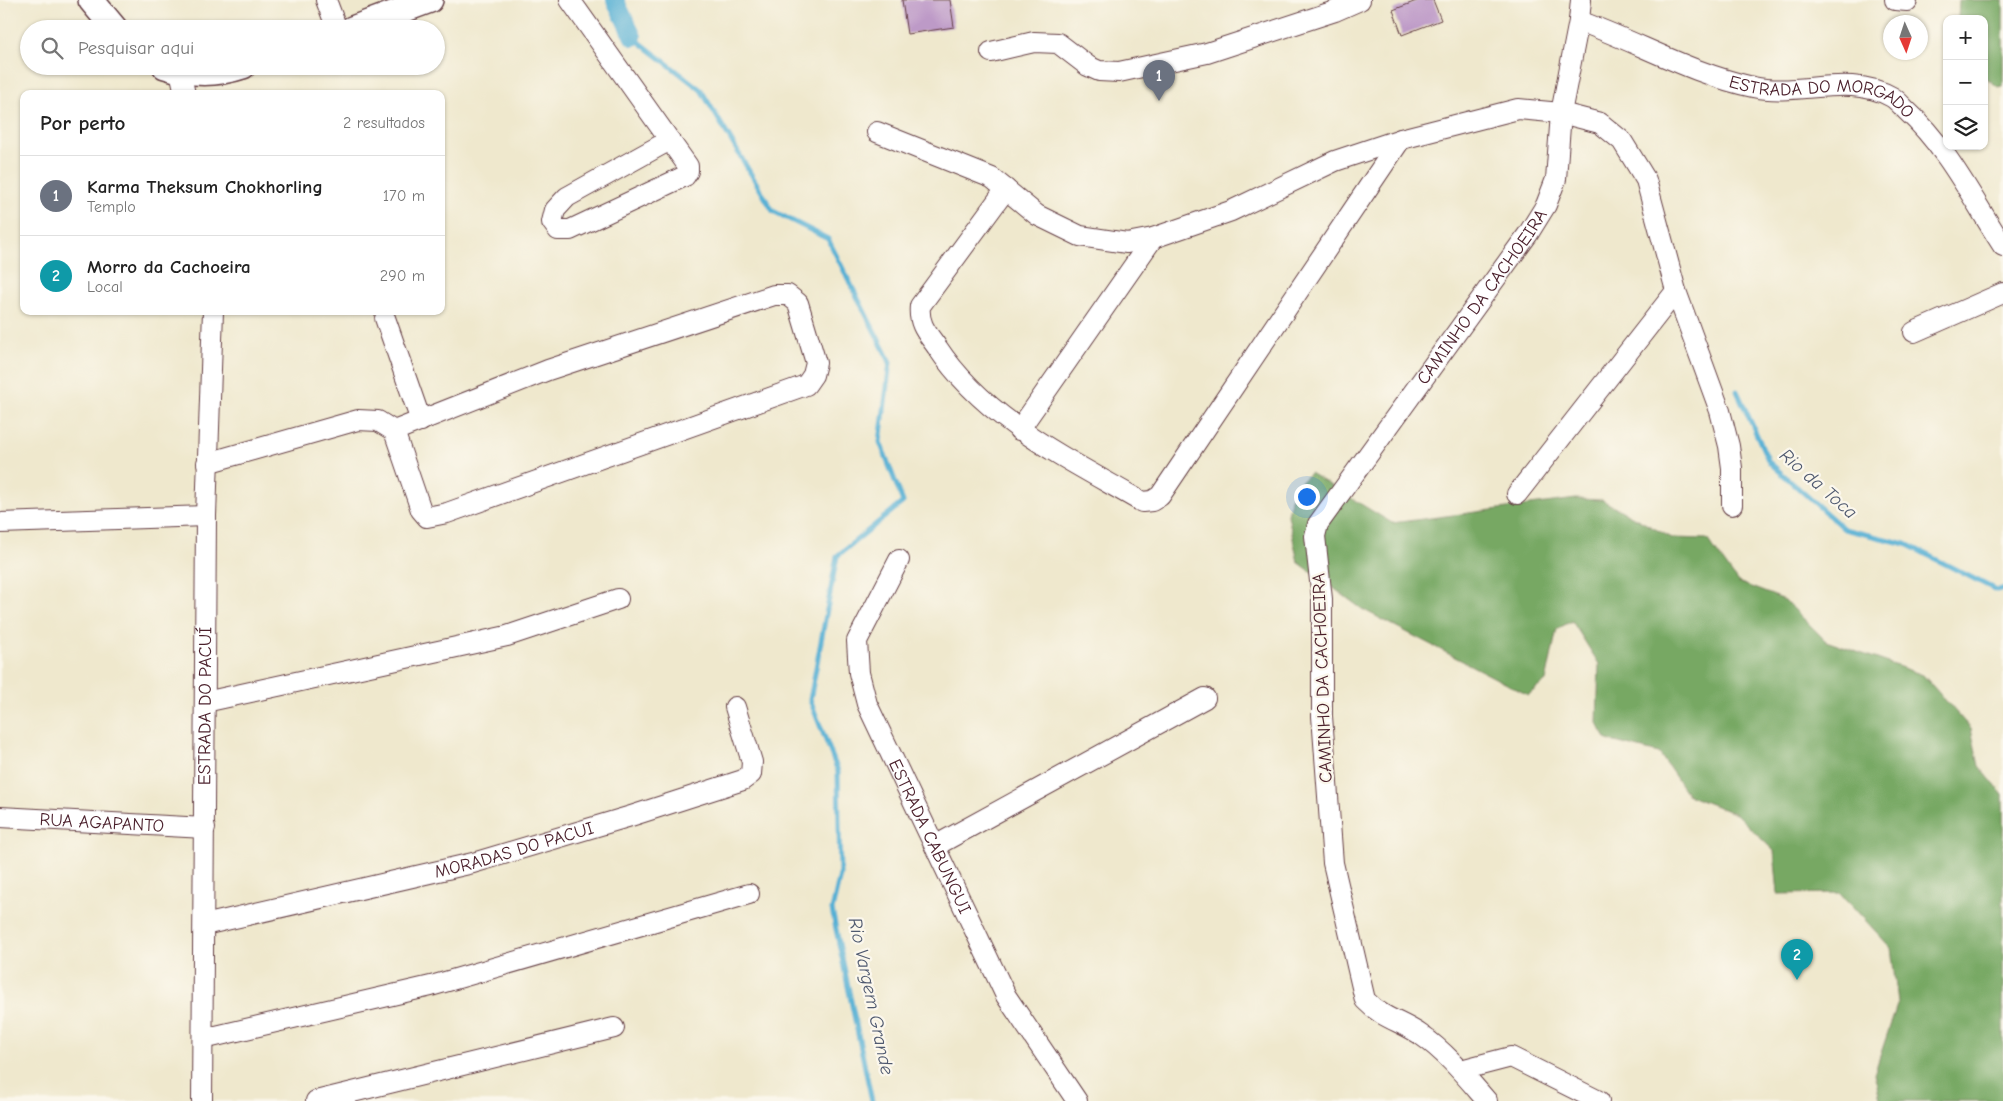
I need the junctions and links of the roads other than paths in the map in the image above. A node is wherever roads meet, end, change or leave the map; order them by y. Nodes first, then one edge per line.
1 (91, 0) edge
2 (326, 0) edge
3 (430, 0) edge
4 (570, 0) edge
5 (1360, 0) edge
6 (1581, 0) edge
7 (108, 20) edge
8 (334, 20) edge
9 (376, 20) edge
10 (1579, 22) junction
11 (991, 52) dead end
12 (195, 75) edge
13 (177, 77) edge
14 (1561, 113) junction
15 (877, 132) dead end
16 (1401, 139) junction
17 (670, 140) junction
18 (1006, 189) junction
19 (1153, 238) junction
20 (2003, 246) edge
21 (1676, 291) junction
22 (2003, 293) edge
23 (213, 315) edge
24 (385, 318) dead end
25 (1914, 332) dead end
26 (421, 420) junction
27 (1019, 430) junction
28 (394, 431) junction
29 (207, 462) junction
30 (1517, 494) dead end
31 (1732, 504) dead end
32 (206, 516) junction
33 (0, 522) edge
34 (898, 560) dead end
35 (618, 599) dead end
36 (1205, 698) dead end
37 (205, 702) junction
38 (735, 706) dead end
39 (0, 817) edge
40 (205, 828) junction
41 (935, 846) junction
42 (749, 894) dead end
43 (204, 925) junction
44 (614, 1028) dead end
45 (202, 1039) junction
46 (1461, 1070) junction
47 (202, 1101) edge
48 (316, 1101) edge
49 (1077, 1101) edge
50 (1486, 1101) edge
51 (1599, 1101) edge

1 - 7 main road
2 - 8 street
3 - 9 main road
4 - 17 street
5 - 11 street
6 - 10 street, CAMINHO DA CACHOEIRA
10 - 14 street, CAMINHO DA CACHOEIRA
10 - 20 street, ESTRADA DO MORGADO
12 - 13 main road
14 - 16 street
14 - 21 street
14 - 46 street, CAMINHO DA CACHOEIRA
15 - 18 street
16 - 19 street
16 - 27 street
17 - 17 street
18 - 19 street
18 - 27 street
19 - 27 street
21 - 30 street
21 - 31 street
22 - 25 street
23 - 29 street, ESTRADA DO PACUÍ
24 - 26 street
26 - 28 street
26 - 28 street
28 - 29 street
29 - 32 street, ESTRADA DO PACUÍ
32 - 33 street
32 - 37 street, ESTRADA DO PACUÍ
34 - 41 street, ESTRADA CABUNGUI
35 - 37 street
36 - 41 street
37 - 40 street, ESTRADA DO PACUÍ
38 - 43 street, MORADAS DO PACUI
39 - 40 street, RUA AGAPANTO
40 - 43 street, ESTRADA DO PACUÍ
41 - 49 street, ESTRADA CABUNGUI
42 - 45 street
43 - 45 street, ESTRADA DO PACUÍ
44 - 48 street
45 - 47 street, ESTRADA DO PACUÍ
46 - 50 street, CAMINHO DA CACHOEIRA
46 - 51 street

